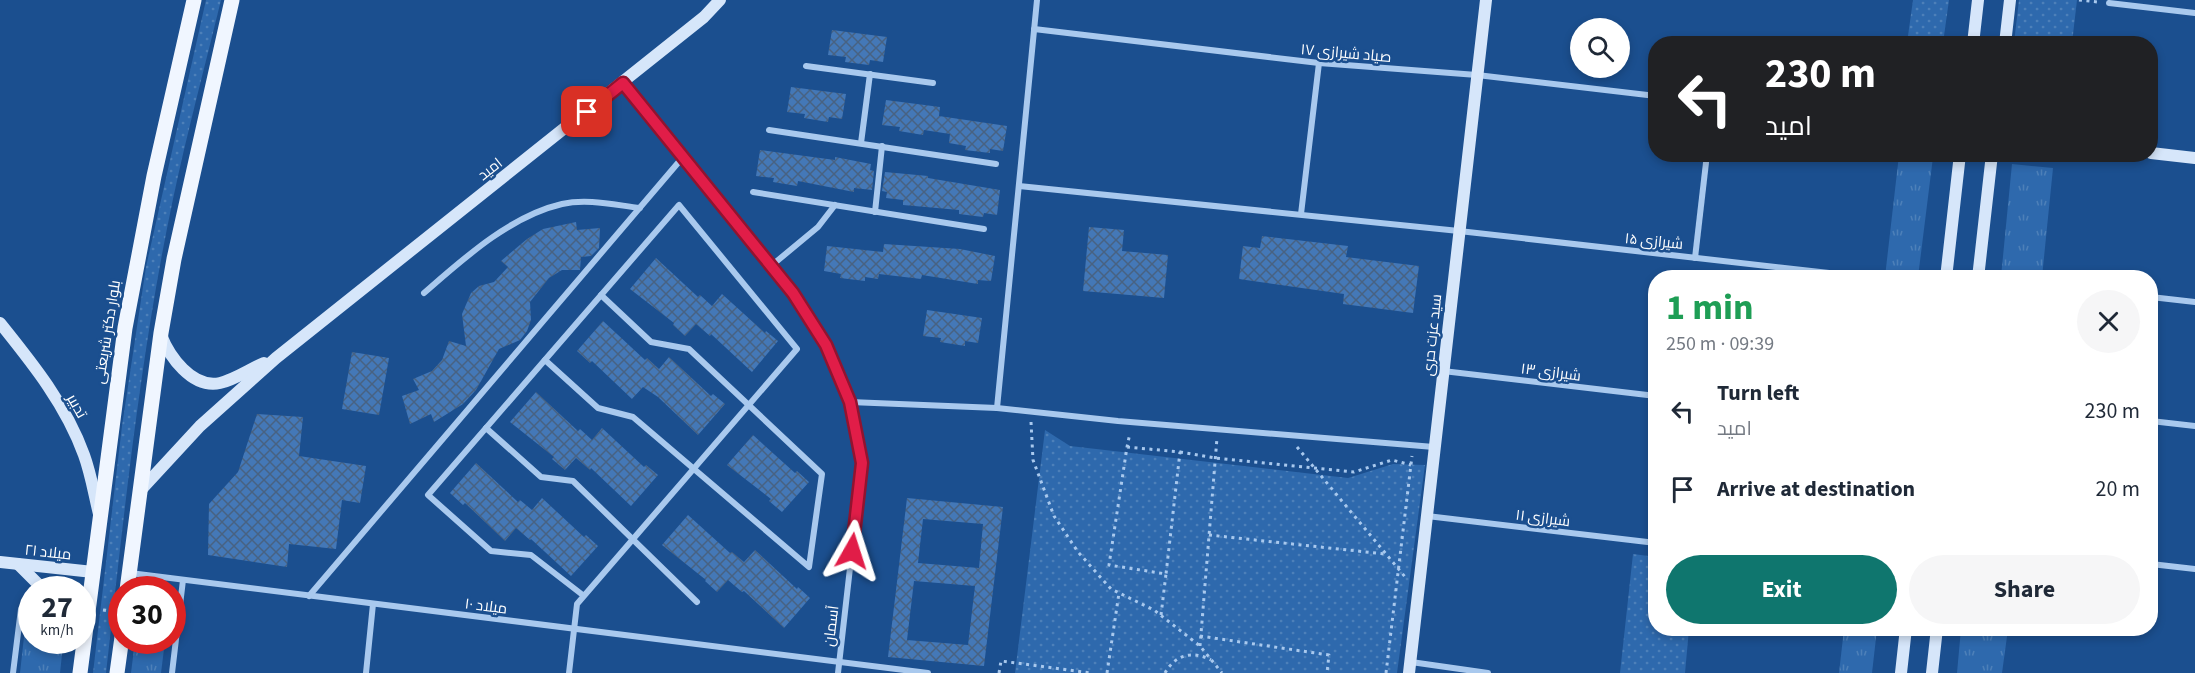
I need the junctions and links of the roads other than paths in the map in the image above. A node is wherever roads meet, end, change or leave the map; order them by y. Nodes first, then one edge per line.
1 (194, 0) edge
2 (232, 0) edge
3 (720, 0) edge
4 (1037, 0) edge
5 (1486, 0) edge
6 (1978, 0) edge
7 (2010, 0) edge
8 (2109, 3) road end
9 (2195, 13) edge
10 (1034, 29) junction
11 (1974, 36) edge
12 (2006, 36) edge
13 (1319, 63) junction
14 (806, 66) dead end
15 (870, 74) junction
16 (1477, 75) junction
17 (623, 83) junction
18 (933, 83) dead end
19 (1648, 95) edge
20 (769, 130) dead end
21 (861, 143) junction
22 (882, 146) junction
23 (2158, 154) edge
24 (683, 157) junction
25 (2195, 158) edge
26 (1706, 162) edge
27 (1959, 162) edge
28 (1991, 162) edge
29 (996, 164) dead end
30 (1019, 186) junction
31 (753, 192) dead end
32 (835, 205) junction
33 (640, 208) junction
34 (875, 212) junction
35 (1301, 214) junction
36 (984, 229) dead end
37 (1459, 231) junction
38 (1695, 258) junction
39 (771, 266) junction
40 (1802, 270) edge
41 (1947, 270) edge
42 (1979, 270) edge
43 (424, 293) dead end
44 (602, 295) junction
45 (2158, 298) edge
46 (2195, 302) edge
47 (0, 323) edge
48 (161, 333) junction
49 (276, 358) junction
50 (545, 360) junction
51 (1443, 371) junction
52 (1648, 395) edge
53 (850, 402) junction
54 (749, 405) junction
55 (997, 408) junction
56 (2158, 423) edge
57 (2195, 426) edge
58 (486, 429) junction
59 (1435, 447) junction
60 (694, 469) junction
61 (139, 492) junction
62 (1427, 516) junction
63 (100, 517) junction
64 (634, 539) junction
65 (1648, 542) edge
66 (0, 562) edge
67 (18, 564) junction
68 (2158, 565) edge
69 (2195, 569) edge
70 (93, 572) junction
71 (129, 573) junction
72 (30, 576) edge
73 (92, 576) edge
74 (129, 576) edge
75 (152, 576) edge
76 (186, 580) edge
77 (309, 596) junction
78 (584, 596) junction
79 (697, 602) dead end
80 (373, 604) junction
81 (574, 629) junction
82 (18, 633) edge
83 (1905, 636) edge
84 (1936, 636) edge
85 (80, 654) edge
86 (120, 654) edge
87 (174, 654) edge
88 (839, 662) junction
89 (1410, 668) edge
90 (886, 670) edge
91 (13, 673) edge
92 (80, 673) edge
93 (117, 673) edge
94 (172, 673) edge
95 (366, 673) edge
96 (569, 673) edge
97 (838, 673) edge
98 (928, 673) edge
99 (1488, 673) edge
100 (1901, 673) edge
101 (1932, 673) edge

1 - 63 main road, بلوار دکتر شریعتی
2 - 48 main road
3 - 17 street, امید
4 - 10 street
5 - 16 street, سید عزت حری
6 - 11 street
7 - 12 street
8 - 9 street
10 - 13 street, صیاد شیرازی ۱۷
10 - 30 street
13 - 16 street, صیاد شیرازی ۱۷
13 - 35 street
14 - 15 street
15 - 18 street
15 - 21 street
16 - 19 street, صیاد شیرازی ۱۷
16 - 37 street, سید عزت حری
17 - 24 street, آسمان
17 - 49 street, امید
20 - 21 street
21 - 22 street
22 - 29 street
22 - 34 street
23 - 25 street
24 - 33 street
24 - 39 street, آسمان
26 - 38 street
27 - 41 street
28 - 42 street
30 - 35 street, شیرازی ۱۵
30 - 55 street
31 - 32 street
32 - 34 street
32 - 39 street
33 - 43 street
33 - 77 street
34 - 36 street
35 - 37 street, شیرازی ۱۵
37 - 38 street, شیرازی ۱۵
37 - 51 street, سید عزت حری
38 - 40 street, شیرازی ۱۵
39 - 53 street, آسمان
44 - 50 street
44 - 54 street
44 - 54 street
45 - 46 street
47 - 63 street, تدبیر
48 - 49 street
48 - 61 main road
49 - 61 street
50 - 58 street
50 - 60 street
51 - 52 street, شیرازی ۱۳
51 - 59 street, سید عزت حری
53 - 55 street
53 - 88 street, آسمان
54 - 60 street
54 - 60 street
55 - 59 street
56 - 57 street
58 - 64 street
58 - 78 street
59 - 62 street, سید عزت حری
60 - 64 street
61 - 71 main road
62 - 65 street, شیرازی ۱۱
62 - 89 street, سید عزت حری
63 - 70 main road, بلوار دکتر شریعتی
64 - 78 street
64 - 79 street
66 - 67 street, میلاد ۲۱
67 - 70 street, میلاد ۲۱
67 - 72 street
68 - 69 street
70 - 73 main road, بلوار دکتر شریعتی
71 - 74 main road
71 - 75 street, میلاد ۱۰
76 - 77 street, میلاد ۱۰
77 - 80 street, میلاد ۱۰
78 - 81 street
80 - 81 street, میلاد ۱۰
80 - 95 street
81 - 88 street, میلاد ۱۰
81 - 96 street
82 - 91 street
83 - 100 street
84 - 101 street
85 - 92 main road, بلوار دکتر شریعتی
86 - 93 main road
87 - 94 street
88 - 90 street, میلاد ۱۰
88 - 97 street, آسمان
89 - 99 street
90 - 98 street, میلاد ۱۰

